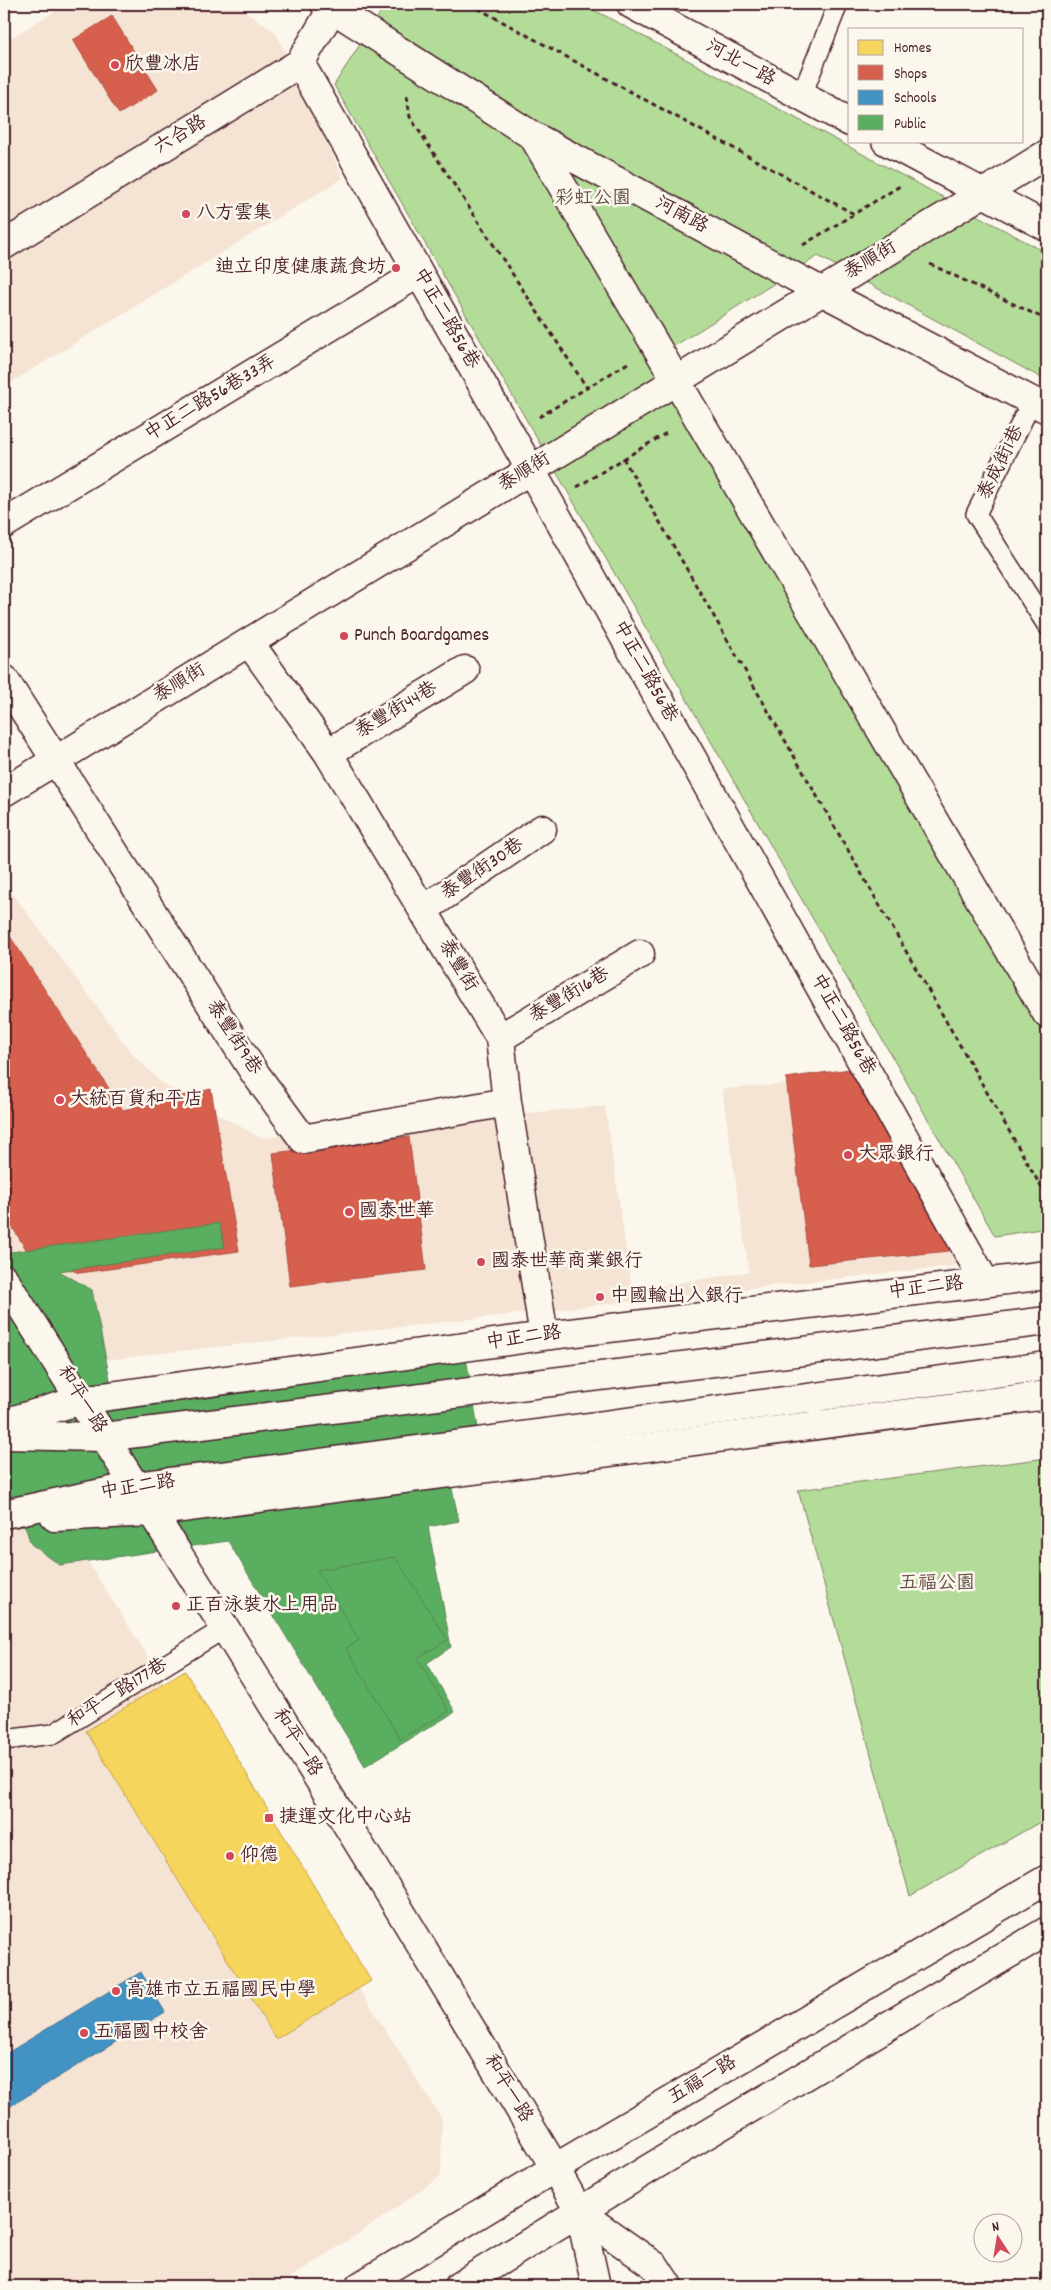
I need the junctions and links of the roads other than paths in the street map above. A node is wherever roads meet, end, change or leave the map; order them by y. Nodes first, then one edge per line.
1 (631, 4) edge
2 (838, 4) edge
3 (331, 5) edge
4 (300, 63) junction
5 (801, 97) junction
6 (848, 121) edge
7 (533, 136) junction
8 (888, 142) edge
9 (1047, 154) edge
10 (984, 193) junction
11 (1047, 227) edge
12 (4, 245) edge
13 (419, 273) junction
14 (821, 291) junction
15 (676, 380) junction
16 (1040, 405) edge
17 (530, 470) junction
18 (4, 524) edge
19 (1047, 625) edge
20 (249, 642) junction
21 (466, 670) dead end
22 (4, 679) edge
23 (328, 753) junction
24 (54, 761) junction
25 (4, 792) edge
26 (542, 830) dead end
27 (423, 910) junction
28 (640, 954) dead end
29 (1047, 1014) edge
30 (500, 1038) junction
31 (507, 1102) junction
32 (1047, 1275) edge
33 (4, 1279) edge
34 (985, 1282) junction
35 (1047, 1321) edge
36 (544, 1336) junction
37 (1047, 1366) edge
38 (1047, 1395) edge
39 (81, 1400) junction
40 (4, 1423) edge
41 (4, 1435) edge
42 (104, 1437) junction
43 (135, 1486) junction
44 (151, 1512) junction
45 (4, 1514) edge
46 (4, 1519) edge
47 (225, 1628) junction
48 (4, 1740) edge
49 (1047, 1879) edge
50 (1047, 1931) edge
51 (555, 2168) junction
52 (580, 2213) junction
53 (360, 2286) edge
54 (459, 2286) edge
55 (596, 2286) edge
56 (668, 2286) edge

1 - 5 street, 河北一路
2 - 5 lane
3 - 4 street, 六合路
3 - 7 street, 河南路
4 - 12 street, 六合路
4 - 13 street, 中正二路56巷
5 - 6 street, 河北一路
7 - 14 street, 河南路
7 - 15 street
8 - 10 street
9 - 10 street, 泰順街
10 - 11 street
10 - 14 street, 泰順街
13 - 17 street, 中正二路56巷
13 - 18 street, 中正二路56巷33弄
14 - 15 street, 泰順街
14 - 16 street, 河南路
15 - 17 street, 泰順街
15 - 29 street
16 - 19 lane, 泰成街1巷
17 - 20 street, 泰順街
17 - 34 street, 中正二路56巷
20 - 23 street, 泰豐街
20 - 24 street, 泰順街
21 - 23 street, 泰豐街44巷
22 - 24 street
23 - 27 street, 泰豐街
24 - 25 street, 泰順街
24 - 31 street, 泰豐街9巷
26 - 27 street, 泰豐街30巷
27 - 30 street, 泰豐街
28 - 30 street, 泰豐街16巷
30 - 31 street, 泰豐街
31 - 36 street, 泰豐街
32 - 34 street, 中正二路
33 - 39 street, 和平一路
34 - 36 street, 中正二路
35 - 42 street
36 - 39 street, 中正二路
37 - 43 street, 中正二路
38 - 44 street, 中正二路
39 - 40 street, 中正二路
39 - 42 street, 和平一路
41 - 42 street
42 - 43 street, 和平一路
43 - 44 street, 和平一路
43 - 45 street, 中正二路
44 - 46 street, 中正二路
44 - 47 street, 和平一路
47 - 48 lane, 和平一路177巷
47 - 51 street, 和平一路
49 - 51 street, 五福一路
50 - 52 street
51 - 52 street, 和平一路
51 - 53 street, 五福一路
52 - 54 street
52 - 55 street, 和平一路
52 - 56 street, 和平一路

